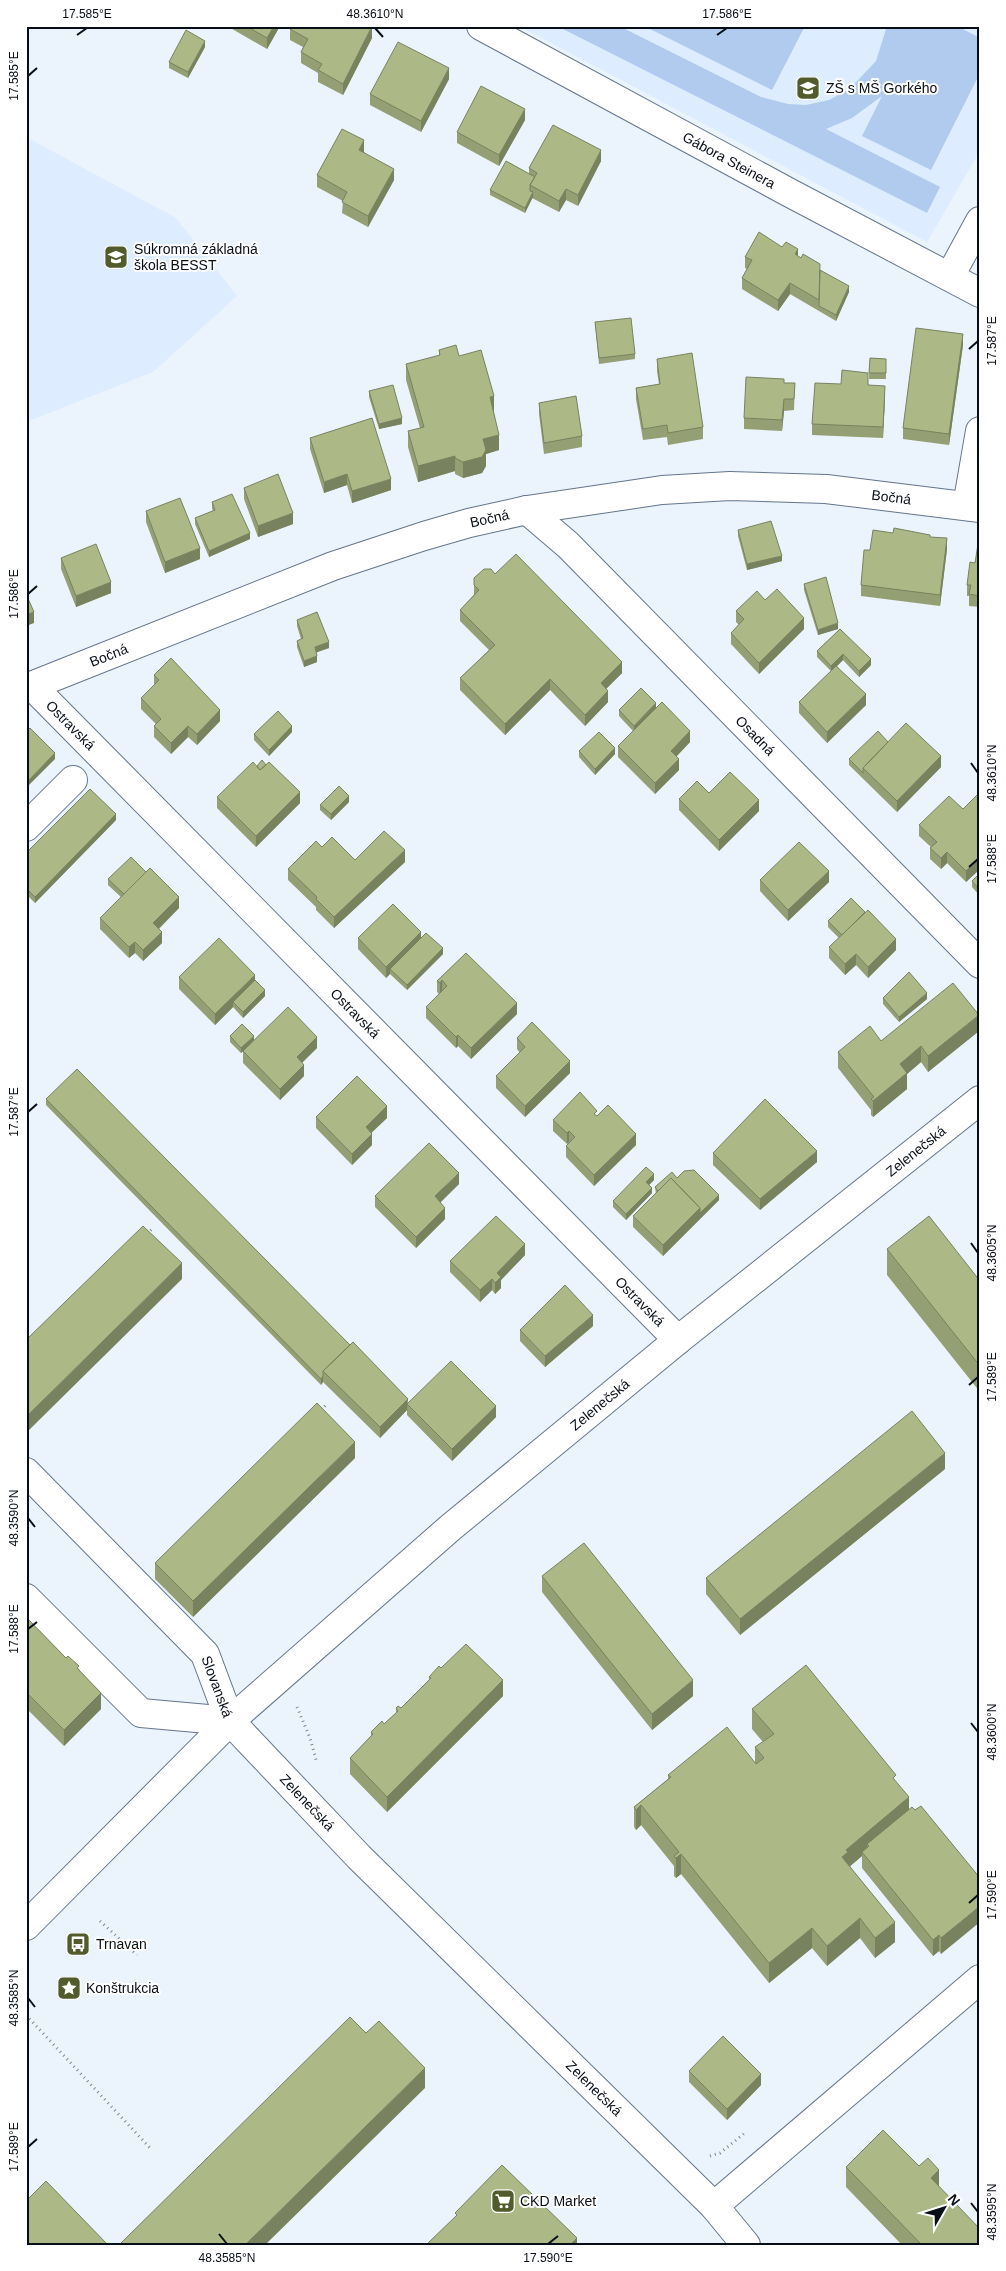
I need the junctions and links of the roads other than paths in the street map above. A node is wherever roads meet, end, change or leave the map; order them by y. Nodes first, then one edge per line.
1 (481, 26) edge
2 (980, 221) edge
3 (950, 276) junction
4 (980, 293) edge
5 (980, 431) edge
6 (974, 507) edge
7 (527, 510) junction
8 (29, 687) edge
9 (73, 780) dead end
10 (26, 827) edge
11 (980, 964) edge
12 (980, 1100) edge
13 (678, 1340) junction
14 (26, 1472) edge
15 (26, 1598) edge
16 (230, 1721) junction
17 (26, 1926) edge
18 (980, 1979) edge
19 (714, 2206) junction
20 (746, 2245) edge

1 - 3 street, Gábora Steinera
2 - 3 street
3 - 4 street, Gábora Steinera
5 - 6 street
6 - 7 street, Bočná
7 - 8 street, Bočná
7 - 11 street, Osadná
8 - 13 street, Ostravská
9 - 10 street
12 - 13 street, Zelenečská
13 - 16 street, Zelenečská
14 - 16 street, Slovanská
15 - 16 street, Slovanská
16 - 17 street, Zelenečská
16 - 19 street, Zelenečská
18 - 19 street
19 - 20 street, Zelenečská

